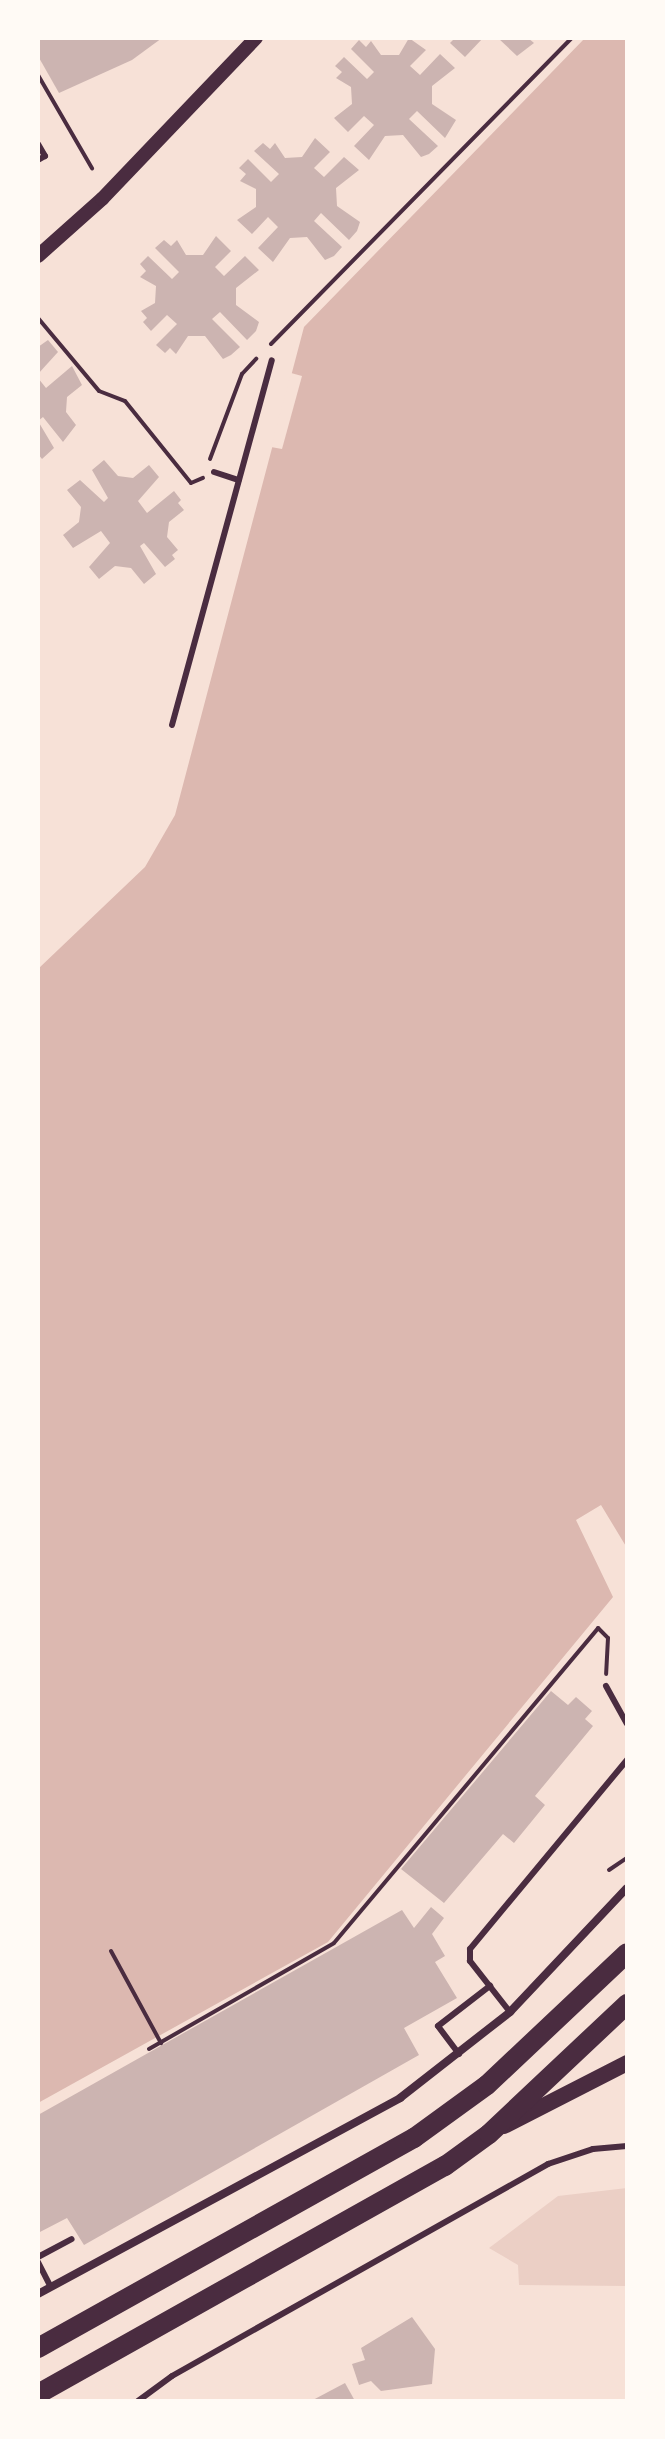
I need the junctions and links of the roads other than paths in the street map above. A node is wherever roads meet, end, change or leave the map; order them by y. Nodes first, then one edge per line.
1 (256, 38) edge
2 (38, 144) edge
3 (38, 160) edge
4 (38, 256) edge
5 (272, 360) dead end
6 (214, 472) dead end
7 (239, 480) junction
8 (172, 725) dead end
9 (606, 1686) road end
10 (627, 1724) edge
11 (627, 1760) edge
12 (627, 1888) edge
13 (627, 1953) edge
14 (490, 1986) junction
15 (627, 2004) edge
16 (510, 2012) junction
17 (459, 2054) junction
18 (623, 2068) edge
19 (489, 2134) junction
20 (627, 2146) edge
21 (72, 2239) dead end
22 (38, 2260) edge
23 (51, 2287) junction
24 (38, 2294) edge
25 (38, 2348) edge
26 (38, 2394) edge
27 (138, 2401) edge

1 - 4 street
2 - 3 lane
5 - 7 lane
6 - 7 lane
7 - 8 lane
9 - 10 lane
11 - 14 lane
12 - 16 street
13 - 25 main road
14 - 16 lane
14 - 17 lane
15 - 19 main road
16 - 17 street
17 - 23 street
18 - 19 main road
19 - 26 main road
20 - 27 lane
21 - 22 lane
22 - 23 lane
23 - 24 street

